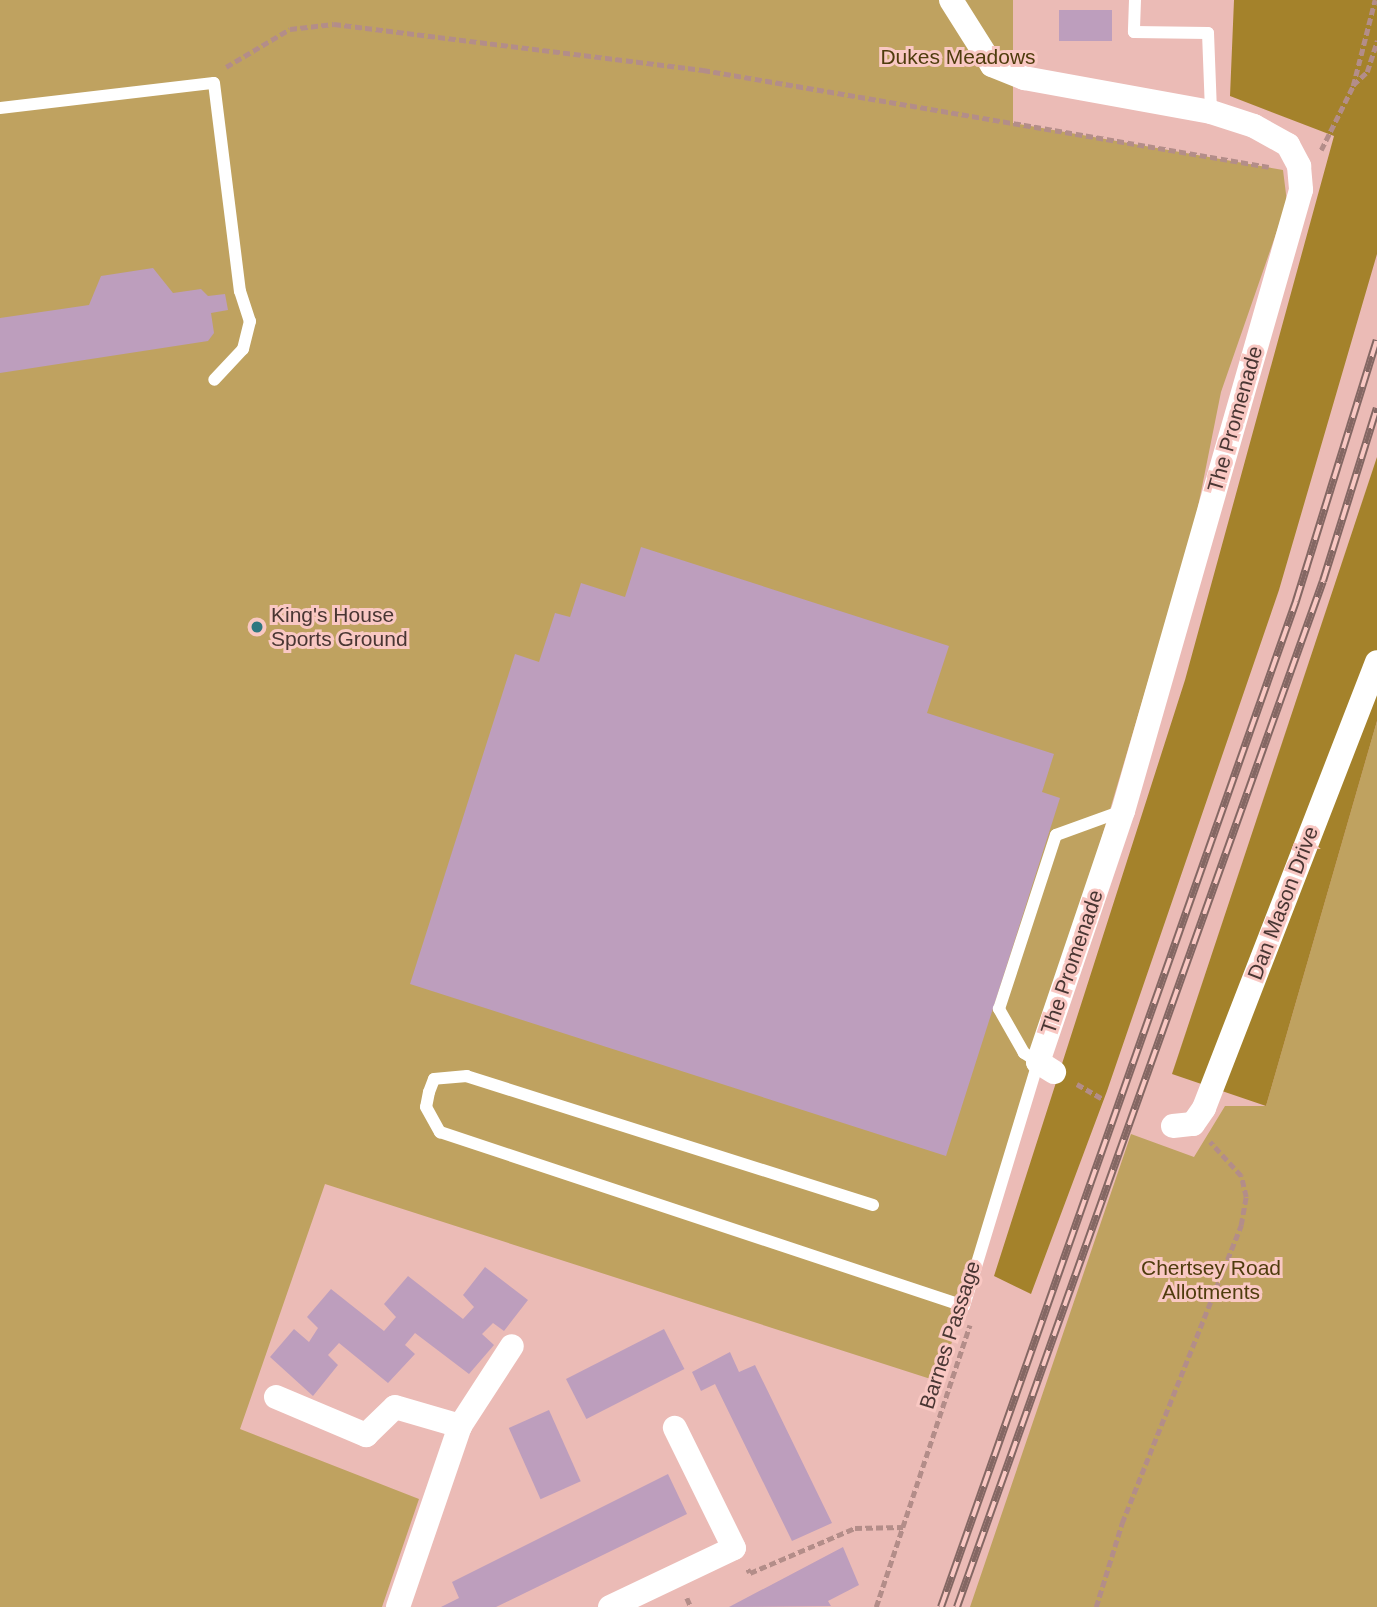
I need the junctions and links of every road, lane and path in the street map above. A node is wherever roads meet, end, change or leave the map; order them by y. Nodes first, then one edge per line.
1 (951, 0) edge
2 (1135, 0) edge
3 (1375, 0) edge
4 (1377, 40) edge
5 (214, 83) junction
6 (1353, 86) junction
7 (0, 108) edge
8 (1211, 112) junction
9 (1301, 190) junction
10 (214, 380) dead end
11 (1377, 662) edge
12 (1123, 811) junction
13 (1046, 1067) junction
14 (1183, 1125) joint
15 (873, 1205) dead end
16 (971, 1321) dead end
17 (512, 1346) dead end
18 (276, 1396) dead end
19 (460, 1426) junction
20 (675, 1428) dead end
21 (903, 1527) junction
22 (734, 1548) junction
23 (398, 1607) edge
24 (610, 1607) edge
25 (876, 1607) edge
26 (1096, 1607) edge

1 - 8 street, The Promenade
2 - 8 lane
3 - 6 path
4 - 6 path
5 - 7 lane
5 - 9 path
5 - 10 lane
6 - 9 path
8 - 9 street, The Promenade
9 - 12 street, The Promenade
11 - 14 street, Dan Mason Drive
12 - 13 street, The Promenade
12 - 13 lane
13 - 15 lane
14 - 26 path
16 - 21 path, Barnes Passage
17 - 19 street
18 - 19 street
19 - 23 street
20 - 22 street
21 - 22 path
21 - 25 path, Barnes Passage
22 - 24 street

